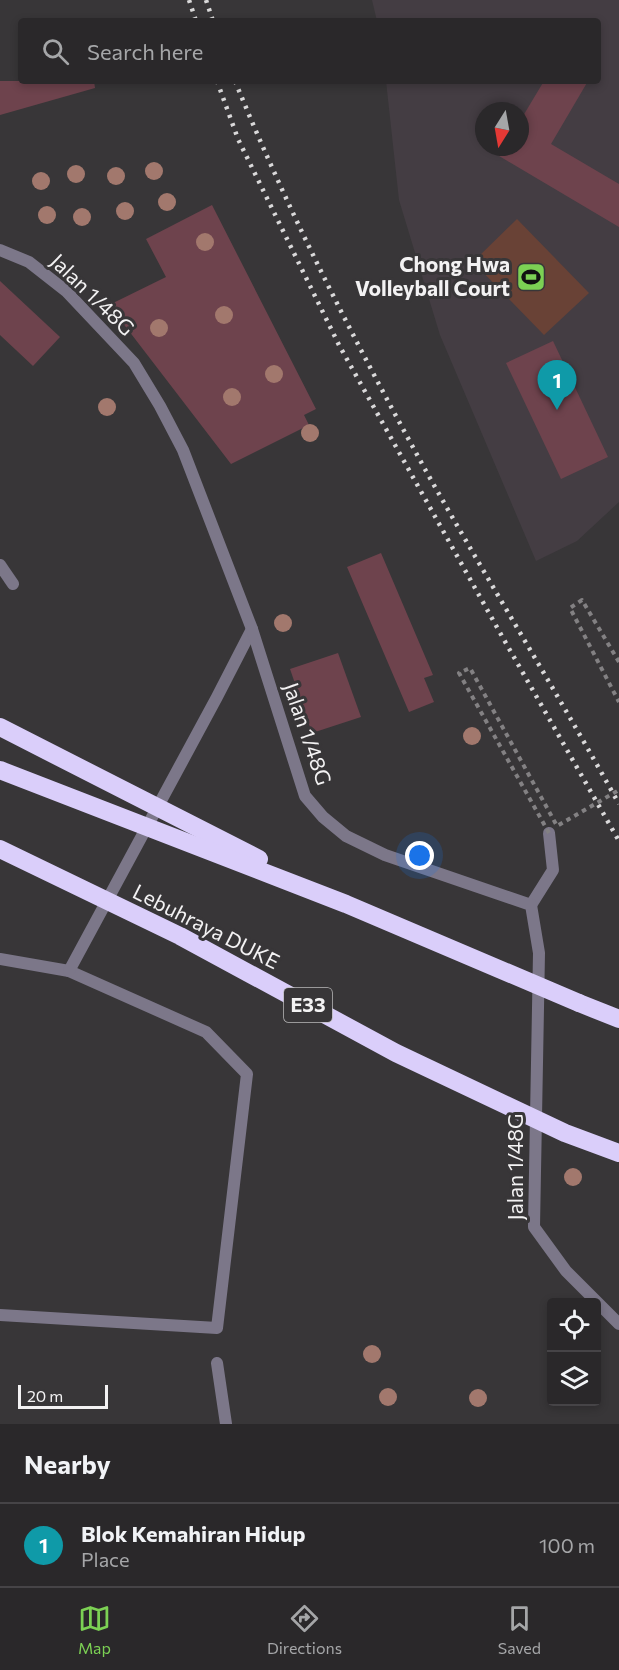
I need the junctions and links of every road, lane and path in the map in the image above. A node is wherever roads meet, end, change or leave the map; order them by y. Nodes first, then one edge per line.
1 (0, 250) edge
2 (0, 565) edge
3 (13, 584) dead end
4 (252, 629) junction
5 (619, 662) edge
6 (619, 702) edge
7 (0, 727) edge
8 (0, 770) edge
9 (619, 790) edge
10 (549, 833) joint
11 (0, 849) edge
12 (346, 904) junction
13 (531, 905) junction
14 (0, 959) edge
15 (69, 971) junction
16 (619, 1018) edge
17 (619, 1153) edge
18 (0, 1315) edge
19 (619, 1324) edge
20 (217, 1363) dead end
21 (226, 1424) edge

1 - 4 street, Jalan 1/48G
2 - 3 street
4 - 13 street, Jalan 1/48G
4 - 15 street
5 - 6 path
7 - 12 highway, bridge
8 - 12 highway, bridge
9 - 10 path, bridge
10 - 13 street
11 - 17 highway, Lebuhraya DUKE / E33, bridge
12 - 16 highway, bridge
13 - 19 street, Jalan 1/48G
14 - 15 street
15 - 18 street
20 - 21 street

